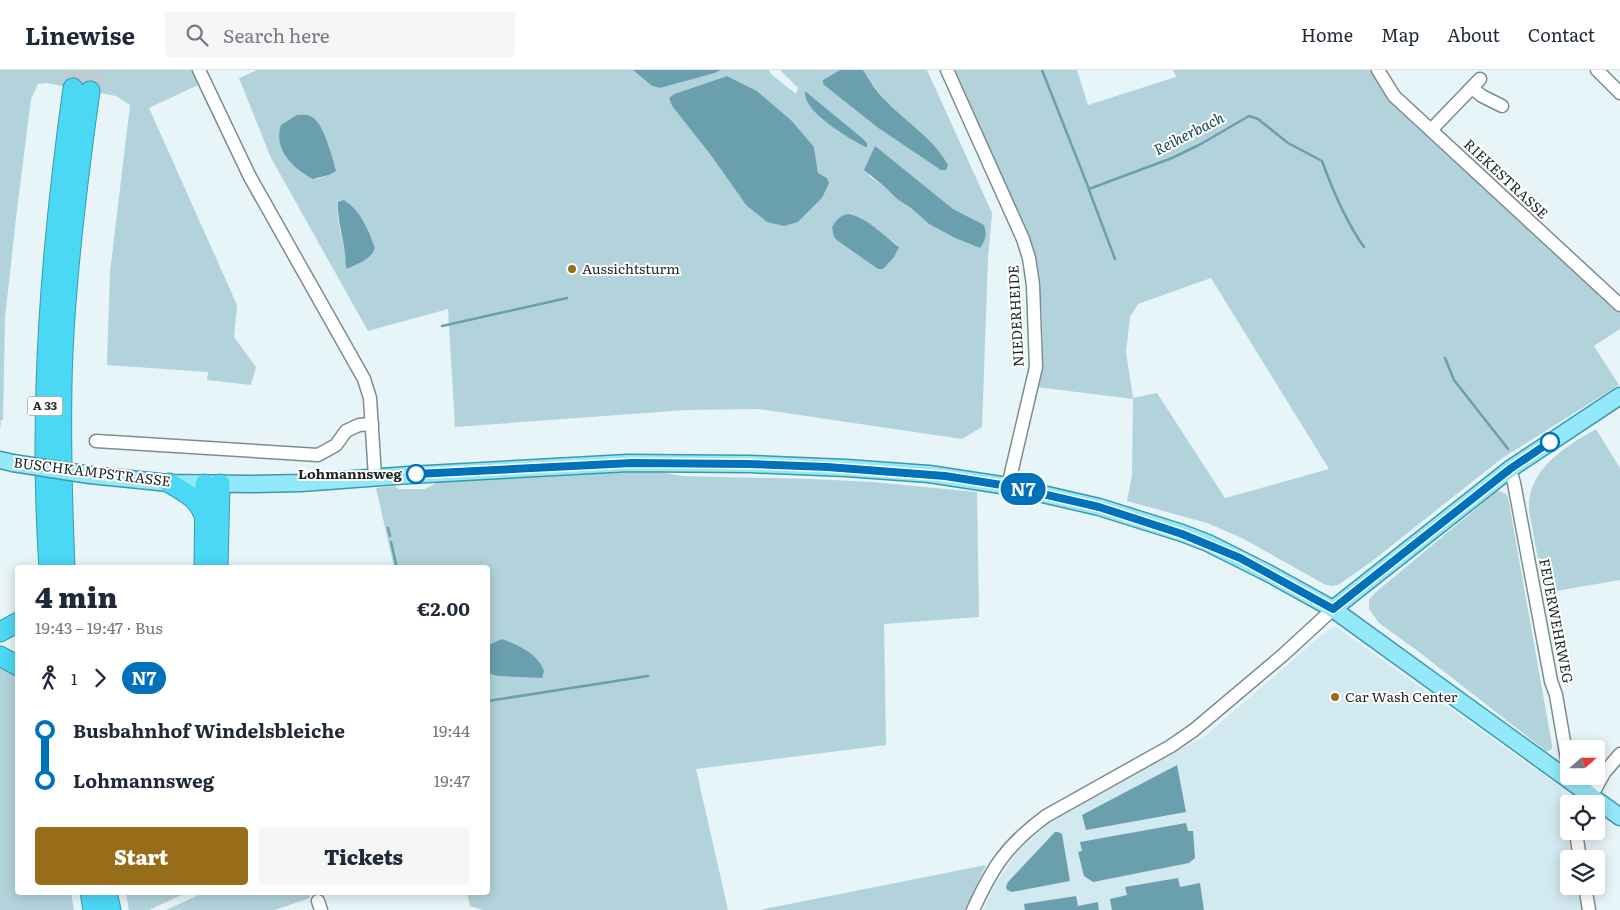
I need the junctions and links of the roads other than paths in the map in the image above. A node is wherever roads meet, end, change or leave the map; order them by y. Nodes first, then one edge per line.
1 (199, 70) edge
2 (947, 70) edge
3 (1378, 70) edge
4 (1597, 70) edge
5 (81, 89) tunnel mouth
6 (1620, 93) edge
7 (1502, 106) dead end
8 (1431, 130) junction
9 (1620, 305) edge
10 (1620, 396) edge
11 (372, 424) junction
12 (96, 441) dead end
13 (7, 462) edge
14 (1510, 469) junction
15 (375, 477) junction
16 (169, 483) junction
17 (212, 484) junction
18 (1008, 486) junction
19 (205, 520) junction
20 (55, 535) junction
21 (43, 565) edge
22 (50, 565) edge
23 (65, 565) edge
24 (74, 565) edge
25 (204, 565) edge
26 (218, 565) edge
27 (1333, 609) junction
28 (15, 624) edge
29 (0, 632) edge
30 (0, 656) edge
31 (15, 664) edge
32 (1564, 740) edge
33 (1620, 754) edge
34 (1560, 775) edge
35 (1573, 785) edge
36 (1584, 795) edge
37 (1592, 795) edge
38 (1605, 809) edge
39 (1620, 817) edge
40 (90, 895) edge
41 (108, 895) edge
42 (1586, 895) edge
43 (93, 910) edge
44 (111, 910) edge
45 (973, 910) edge
46 (1589, 910) edge

1 - 11 street
2 - 18 street, NIEDERHEIDE
3 - 8 street, RIEKESTRASSE
4 - 6 street
5 - 20 highway, A 33
7 - 8 street
8 - 9 street, RIEKESTRASSE
10 - 14 main road
11 - 12 street
11 - 15 street
13 - 16 main road, BUSCHKAMPSTRASSE, bridge
14 - 27 main road
14 - 32 street, FEUERWEHRWEG
15 - 17 main road, BUSCHKAMPSTRASSE
15 - 18 main road, BUSCHKAMPSTRASSE
16 - 17 main road, BUSCHKAMPSTRASSE
16 - 19 highway
17 - 19 highway
17 - 26 highway
18 - 27 main road, BUSCHKAMPSTRASSE
19 - 25 highway
20 - 21 highway
20 - 22 highway, A 33
20 - 23 highway, A 33
20 - 24 highway
27 - 34 main road, BUSCHKAMPSTRASSE
27 - 45 street
28 - 29 highway
30 - 31 highway
33 - 37 street
35 - 36 main road, BUSCHKAMPSTRASSE
38 - 39 main road, BUSCHKAMPSTRASSE
40 - 43 highway
41 - 44 highway
42 - 46 street

